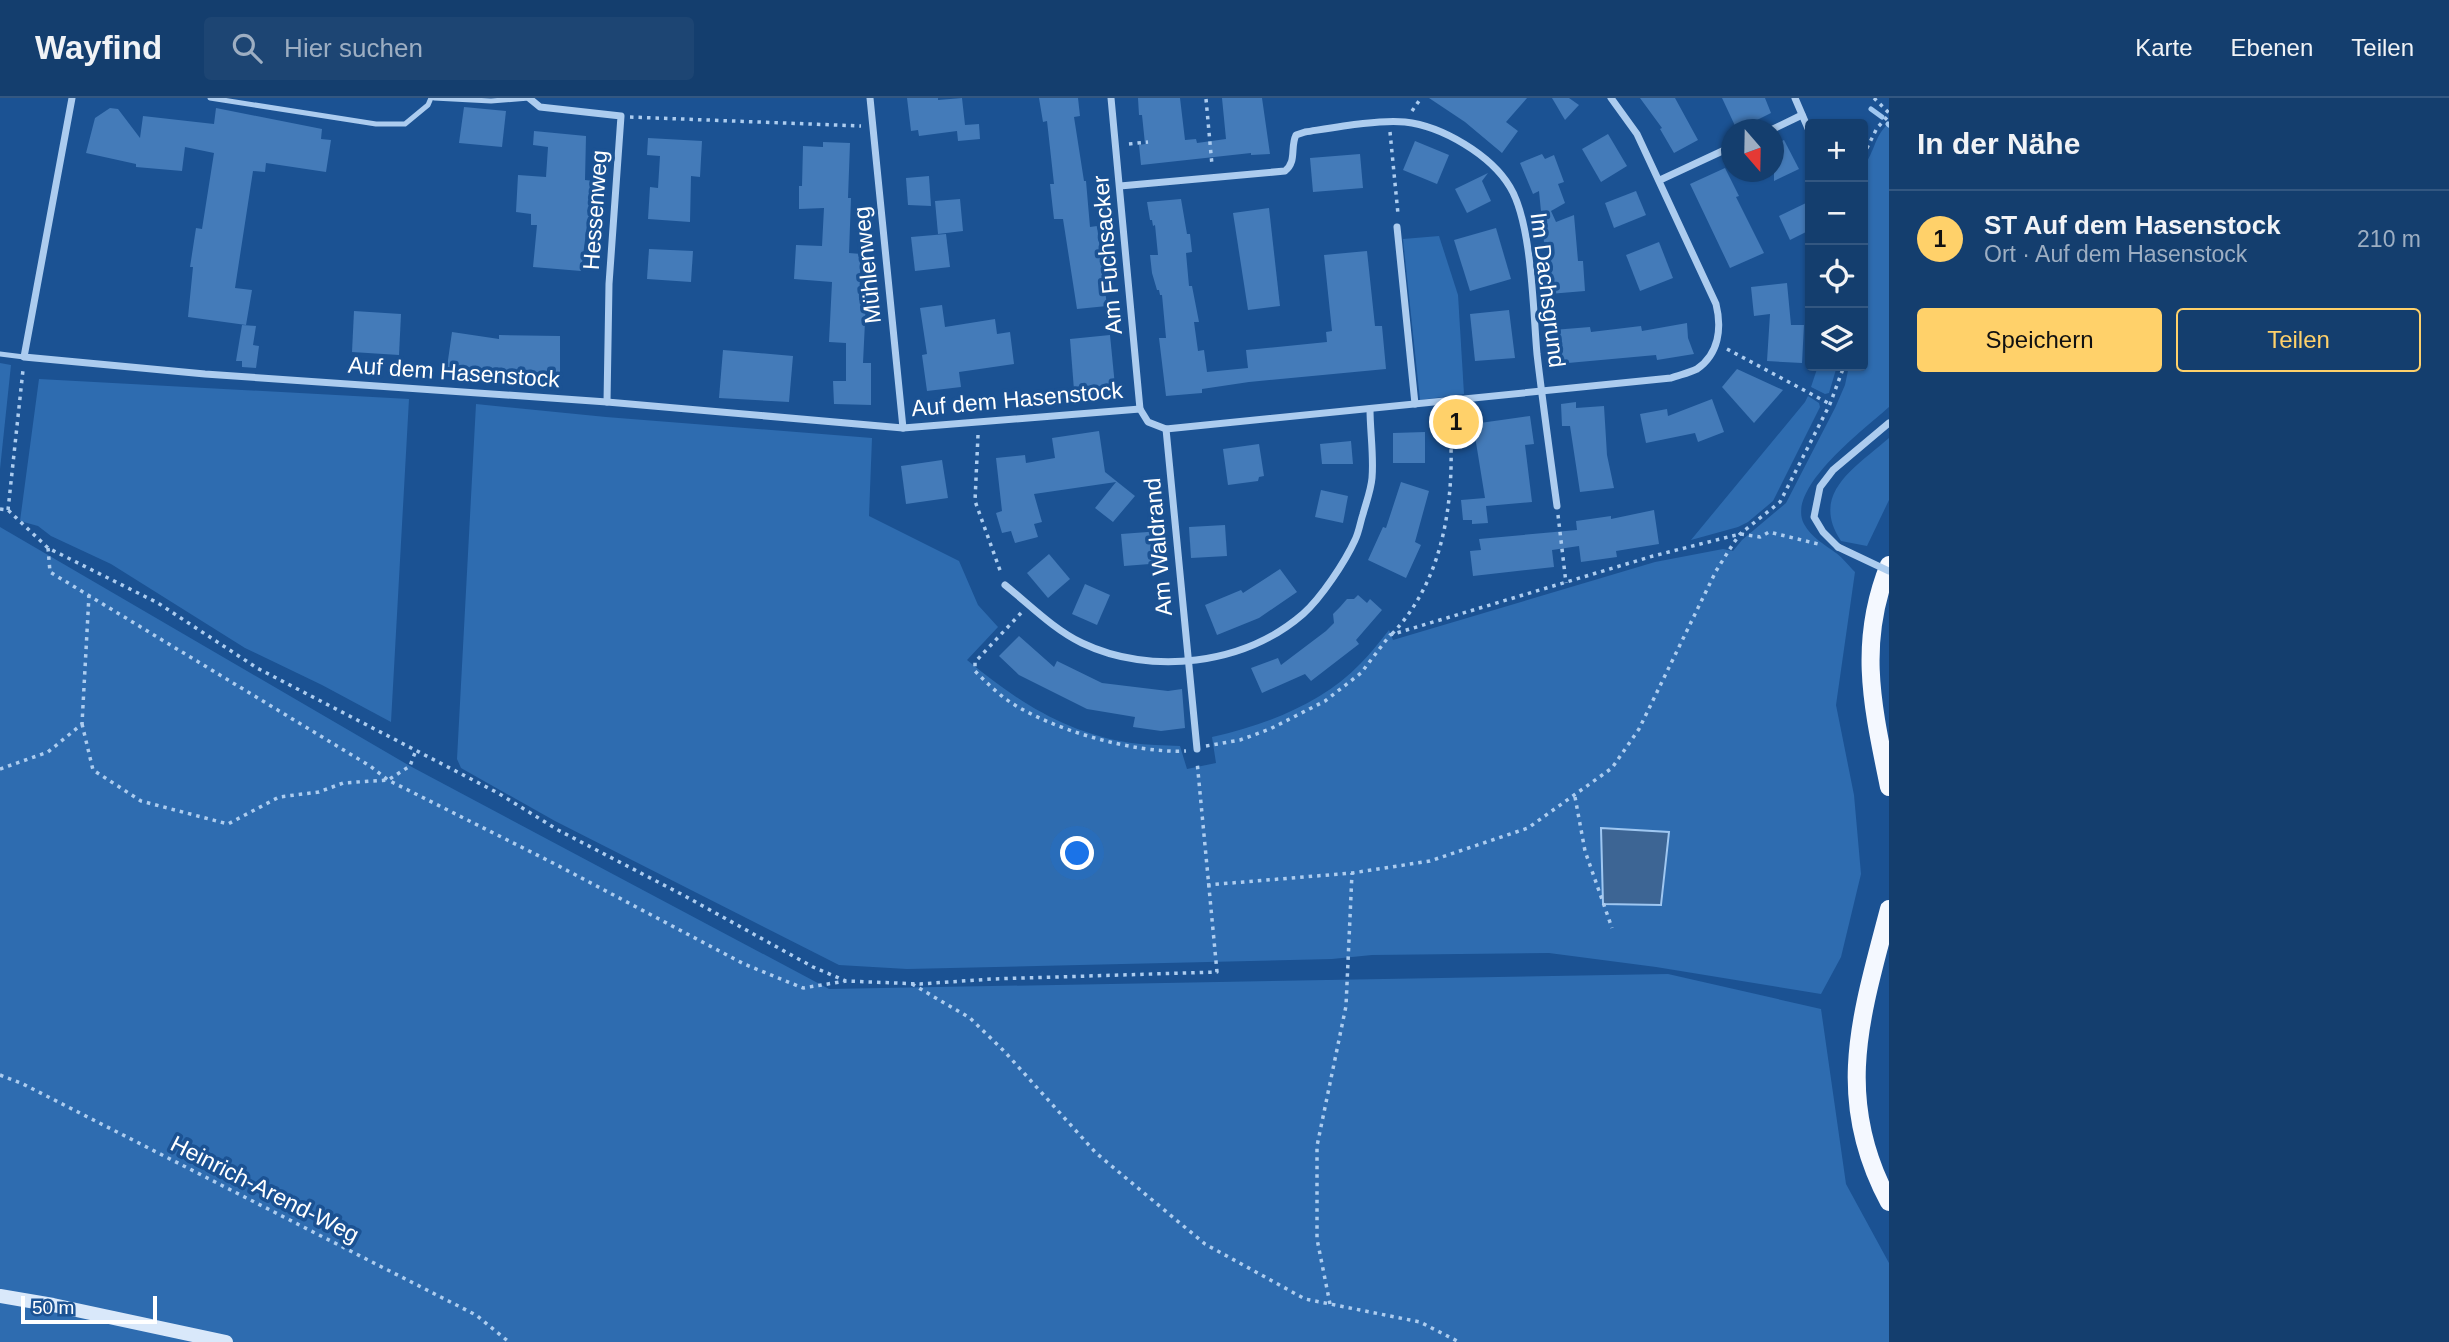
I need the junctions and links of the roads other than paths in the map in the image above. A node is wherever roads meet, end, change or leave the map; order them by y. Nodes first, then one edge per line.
1 (72, 98) edge
2 (210, 98) edge
3 (263, 98) edge
4 (433, 98) edge
5 (529, 98) edge
6 (870, 98) edge
7 (1111, 98) edge
8 (1611, 98) edge
9 (1794, 98) edge
10 (262, 106) junction
11 (1802, 116) junction
12 (1805, 122) edge
13 (1784, 124) edge
14 (1721, 152) edge
15 (1660, 180) junction
16 (1120, 187) junction
17 (1397, 227) road end
18 (0, 354) edge
19 (24, 357) junction
20 (1541, 391) junction
21 (607, 402) junction
22 (1415, 404) junction
23 (1140, 408) junction
24 (1370, 409) junction
25 (1889, 423) edge
26 (903, 428) junction
27 (1166, 429) junction
28 (1557, 506) road end
29 (1889, 565) edge
30 (1889, 571) edge
31 (1005, 585) road end
32 (1188, 660) junction
33 (1197, 749) road end
34 (1889, 787) edge
35 (1889, 909) edge
36 (1889, 1202) edge
37 (0, 1296) edge
38 (226, 1342) edge

1 - 19 street
2 - 10 lane
3 - 10 lane
4 - 5 lane
4 - 10 lane
5 - 21 street, Hessenweg
6 - 26 street, Mühlenweg
7 - 16 street, Am Fuchsacker
8 - 15 street
9 - 11 street
11 - 12 street
11 - 13 street
14 - 15 street
15 - 20 street
16 - 20 street, Im Dachsgrund
16 - 23 street, Am Fuchsacker
17 - 22 street
18 - 19 lane
19 - 21 street, Auf dem Hasenstock
20 - 22 street
20 - 28 street, Im Dachsgrund
21 - 26 street, Auf dem Hasenstock
22 - 24 street
23 - 26 street, Auf dem Hasenstock
23 - 27 street, Auf dem Hasenstock
24 - 27 street
24 - 32 street
25 - 30 street, bridge
27 - 32 street, Am Waldrand
29 - 34 main road
31 - 32 street
32 - 33 street, Am Waldrand
35 - 36 main road
37 - 38 main road

